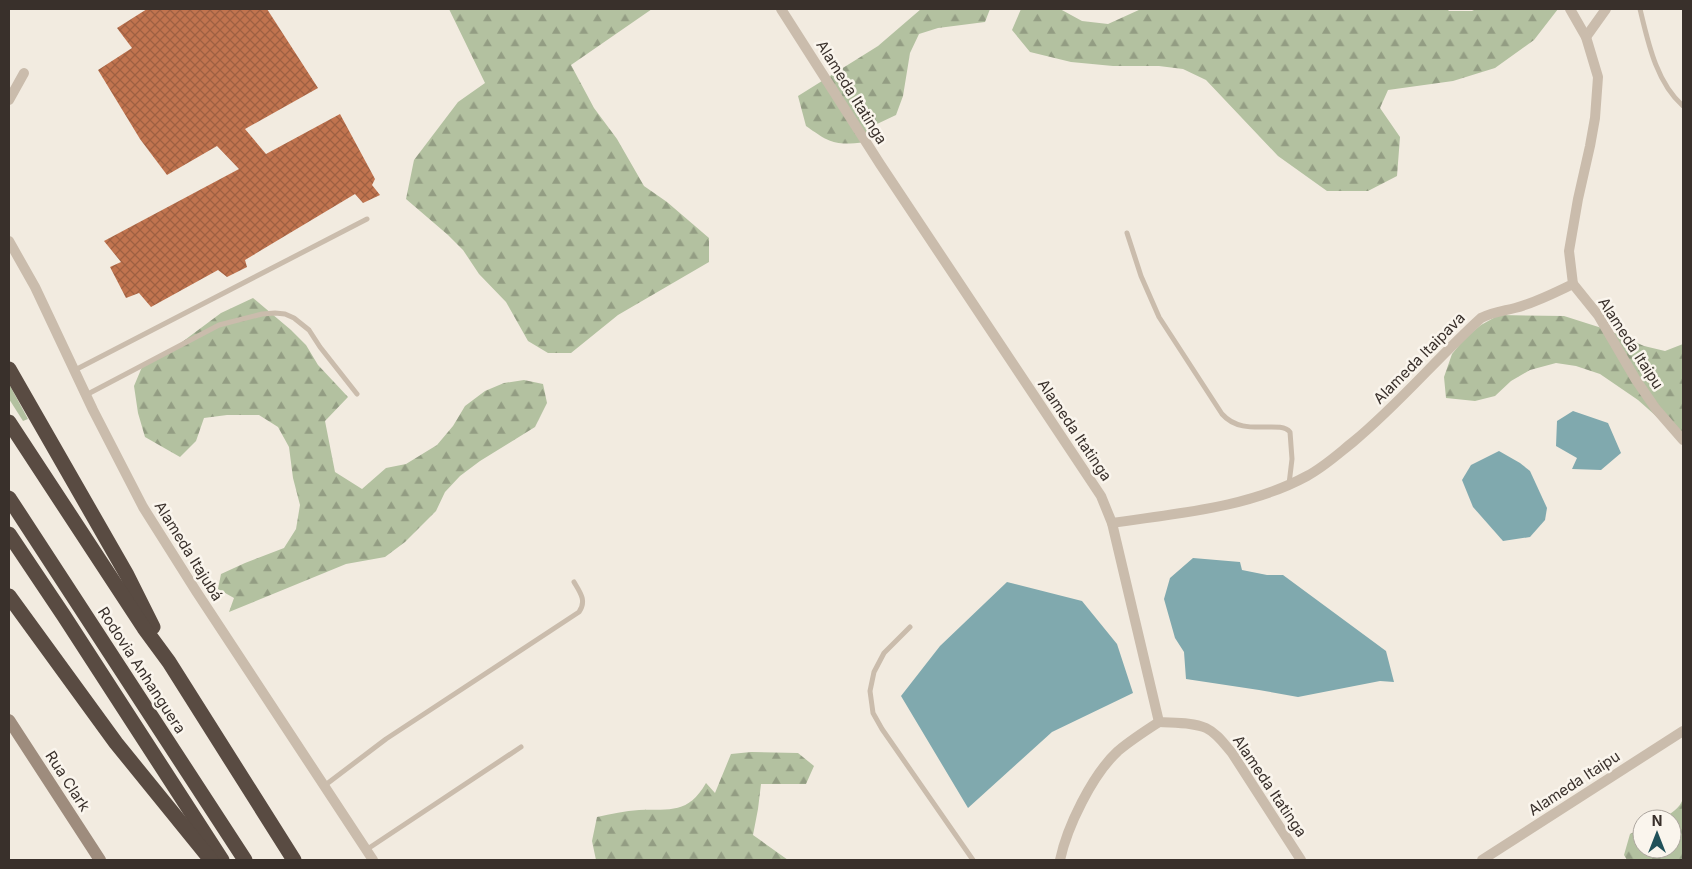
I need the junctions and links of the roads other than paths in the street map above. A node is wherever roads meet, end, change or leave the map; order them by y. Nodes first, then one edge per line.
1 (781, 9) edge
2 (1570, 9) edge
3 (1606, 9) edge
4 (1640, 9) edge
5 (1586, 37) junction
6 (24, 73) dead end
7 (9, 100) edge
8 (1683, 106) edge
9 (367, 219) dead end
10 (1128, 233) dead end
11 (9, 240) edge
12 (1573, 284) junction
13 (9, 369) edge
14 (75, 370) junction
15 (357, 394) dead end
16 (86, 395) junction
17 (9, 422) edge
18 (1683, 440) edge
19 (1290, 484) junction
20 (9, 498) edge
21 (1112, 523) junction
22 (9, 534) edge
23 (574, 582) dead end
24 (9, 598) edge
25 (910, 627) dead end
26 (169, 662) junction
27 (9, 720) edge
28 (1159, 722) junction
29 (1683, 731) edge
30 (521, 747) dead end
31 (324, 786) junction
32 (366, 850) junction
33 (100, 860) edge
34 (211, 860) edge
35 (222, 860) edge
36 (245, 860) edge
37 (294, 860) edge
38 (373, 860) edge
39 (973, 860) edge
40 (1060, 860) edge
41 (1301, 860) edge
42 (1482, 860) edge

1 - 21 street, Alameda Itatinga
2 - 5 street
3 - 5 street
4 - 8 lane
5 - 12 street
6 - 7 street
9 - 14 lane
10 - 19 lane
11 - 14 street, Alameda Itajubá
12 - 18 street, Alameda Itaipu
12 - 19 street, Alameda Itaipava
13 - 26 highway
14 - 16 street, Alameda Itajubá
15 - 16 lane
16 - 31 street, Alameda Itajubá
17 - 26 highway
19 - 21 street, Alameda Itaipava
20 - 36 highway, Rodovia Anhanguera
21 - 28 street, Alameda Itatinga
22 - 35 highway
23 - 31 lane
24 - 34 highway
25 - 39 lane
26 - 37 highway
27 - 33 street, Rua Clark
28 - 40 street
28 - 41 street, Alameda Itatinga
29 - 42 street, Alameda Itaipu
30 - 32 lane
31 - 32 street, Alameda Itajubá
32 - 38 street, Alameda Itajubá

